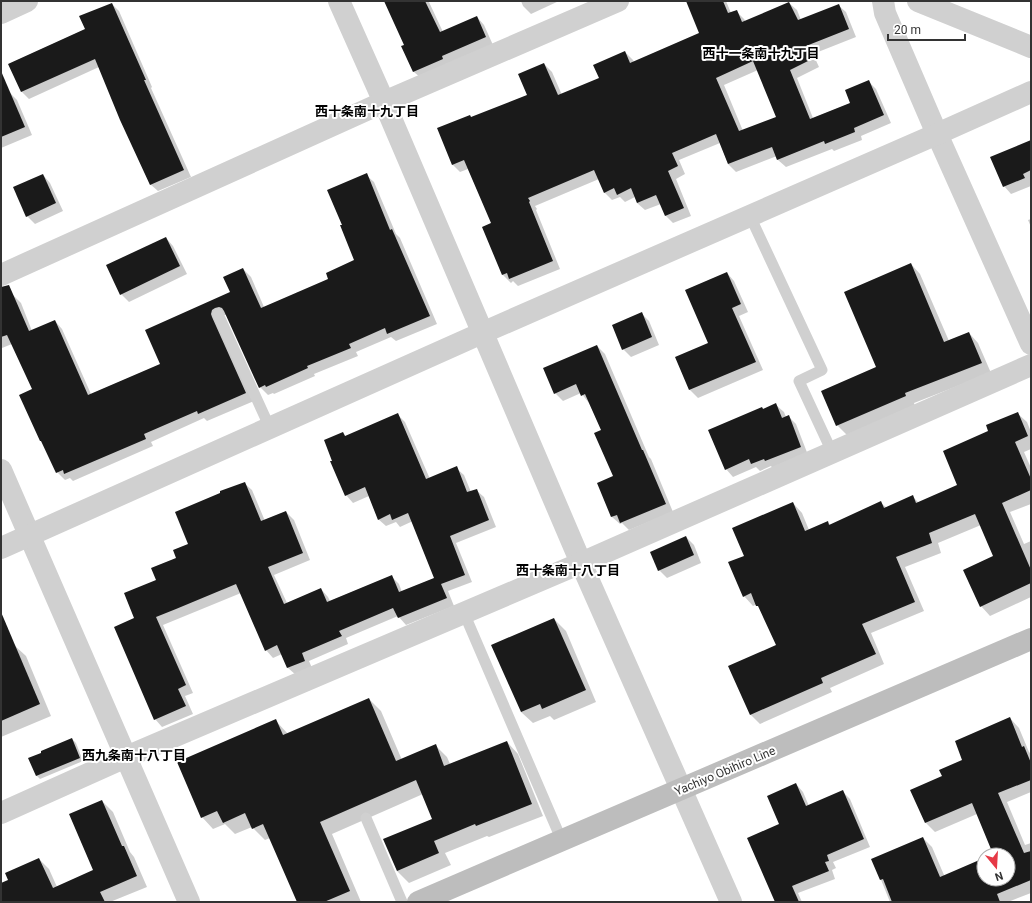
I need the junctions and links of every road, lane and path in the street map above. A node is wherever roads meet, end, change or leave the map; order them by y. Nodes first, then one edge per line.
1 (27, 1) edge
2 (339, 1) edge
3 (618, 1) edge
4 (883, 1) edge
5 (918, 1) edge
6 (1, 13) edge
7 (1031, 47) edge
8 (1031, 92) edge
9 (384, 102) junction
10 (937, 134) junction
11 (750, 216) junction
12 (1, 275) edge
13 (218, 314) dead end
14 (482, 333) junction
15 (1031, 344) edge
16 (1031, 365) edge
17 (270, 428) junction
18 (832, 452) junction
19 (1, 470) edge
20 (30, 536) junction
21 (1, 548) edge
22 (581, 563) junction
23 (464, 613) junction
24 (1031, 639) edge
25 (126, 757) junction
26 (681, 790) junction
27 (1, 813) edge
28 (366, 818) dead end
29 (562, 841) junction
30 (190, 902) edge
31 (402, 902) edge
32 (418, 902) edge
33 (731, 902) edge

1 - 6 street
2 - 9 street
3 - 9 street
4 - 10 street
5 - 7 street
8 - 10 street
9 - 12 street
9 - 14 street
10 - 11 street
10 - 15 street
11 - 14 street
11 - 18 lane
13 - 17 lane
14 - 17 street
14 - 22 street
16 - 18 street
17 - 20 street
18 - 22 street
19 - 20 street
20 - 21 street
20 - 25 street
22 - 23 street
22 - 26 street
23 - 25 street
23 - 29 lane
24 - 26 main road, Yachiyo Obihiro Line
25 - 27 street
25 - 30 street
26 - 29 main road, Yachiyo Obihiro Line
26 - 33 street
28 - 31 lane
29 - 32 main road, Yachiyo Obihiro Line

